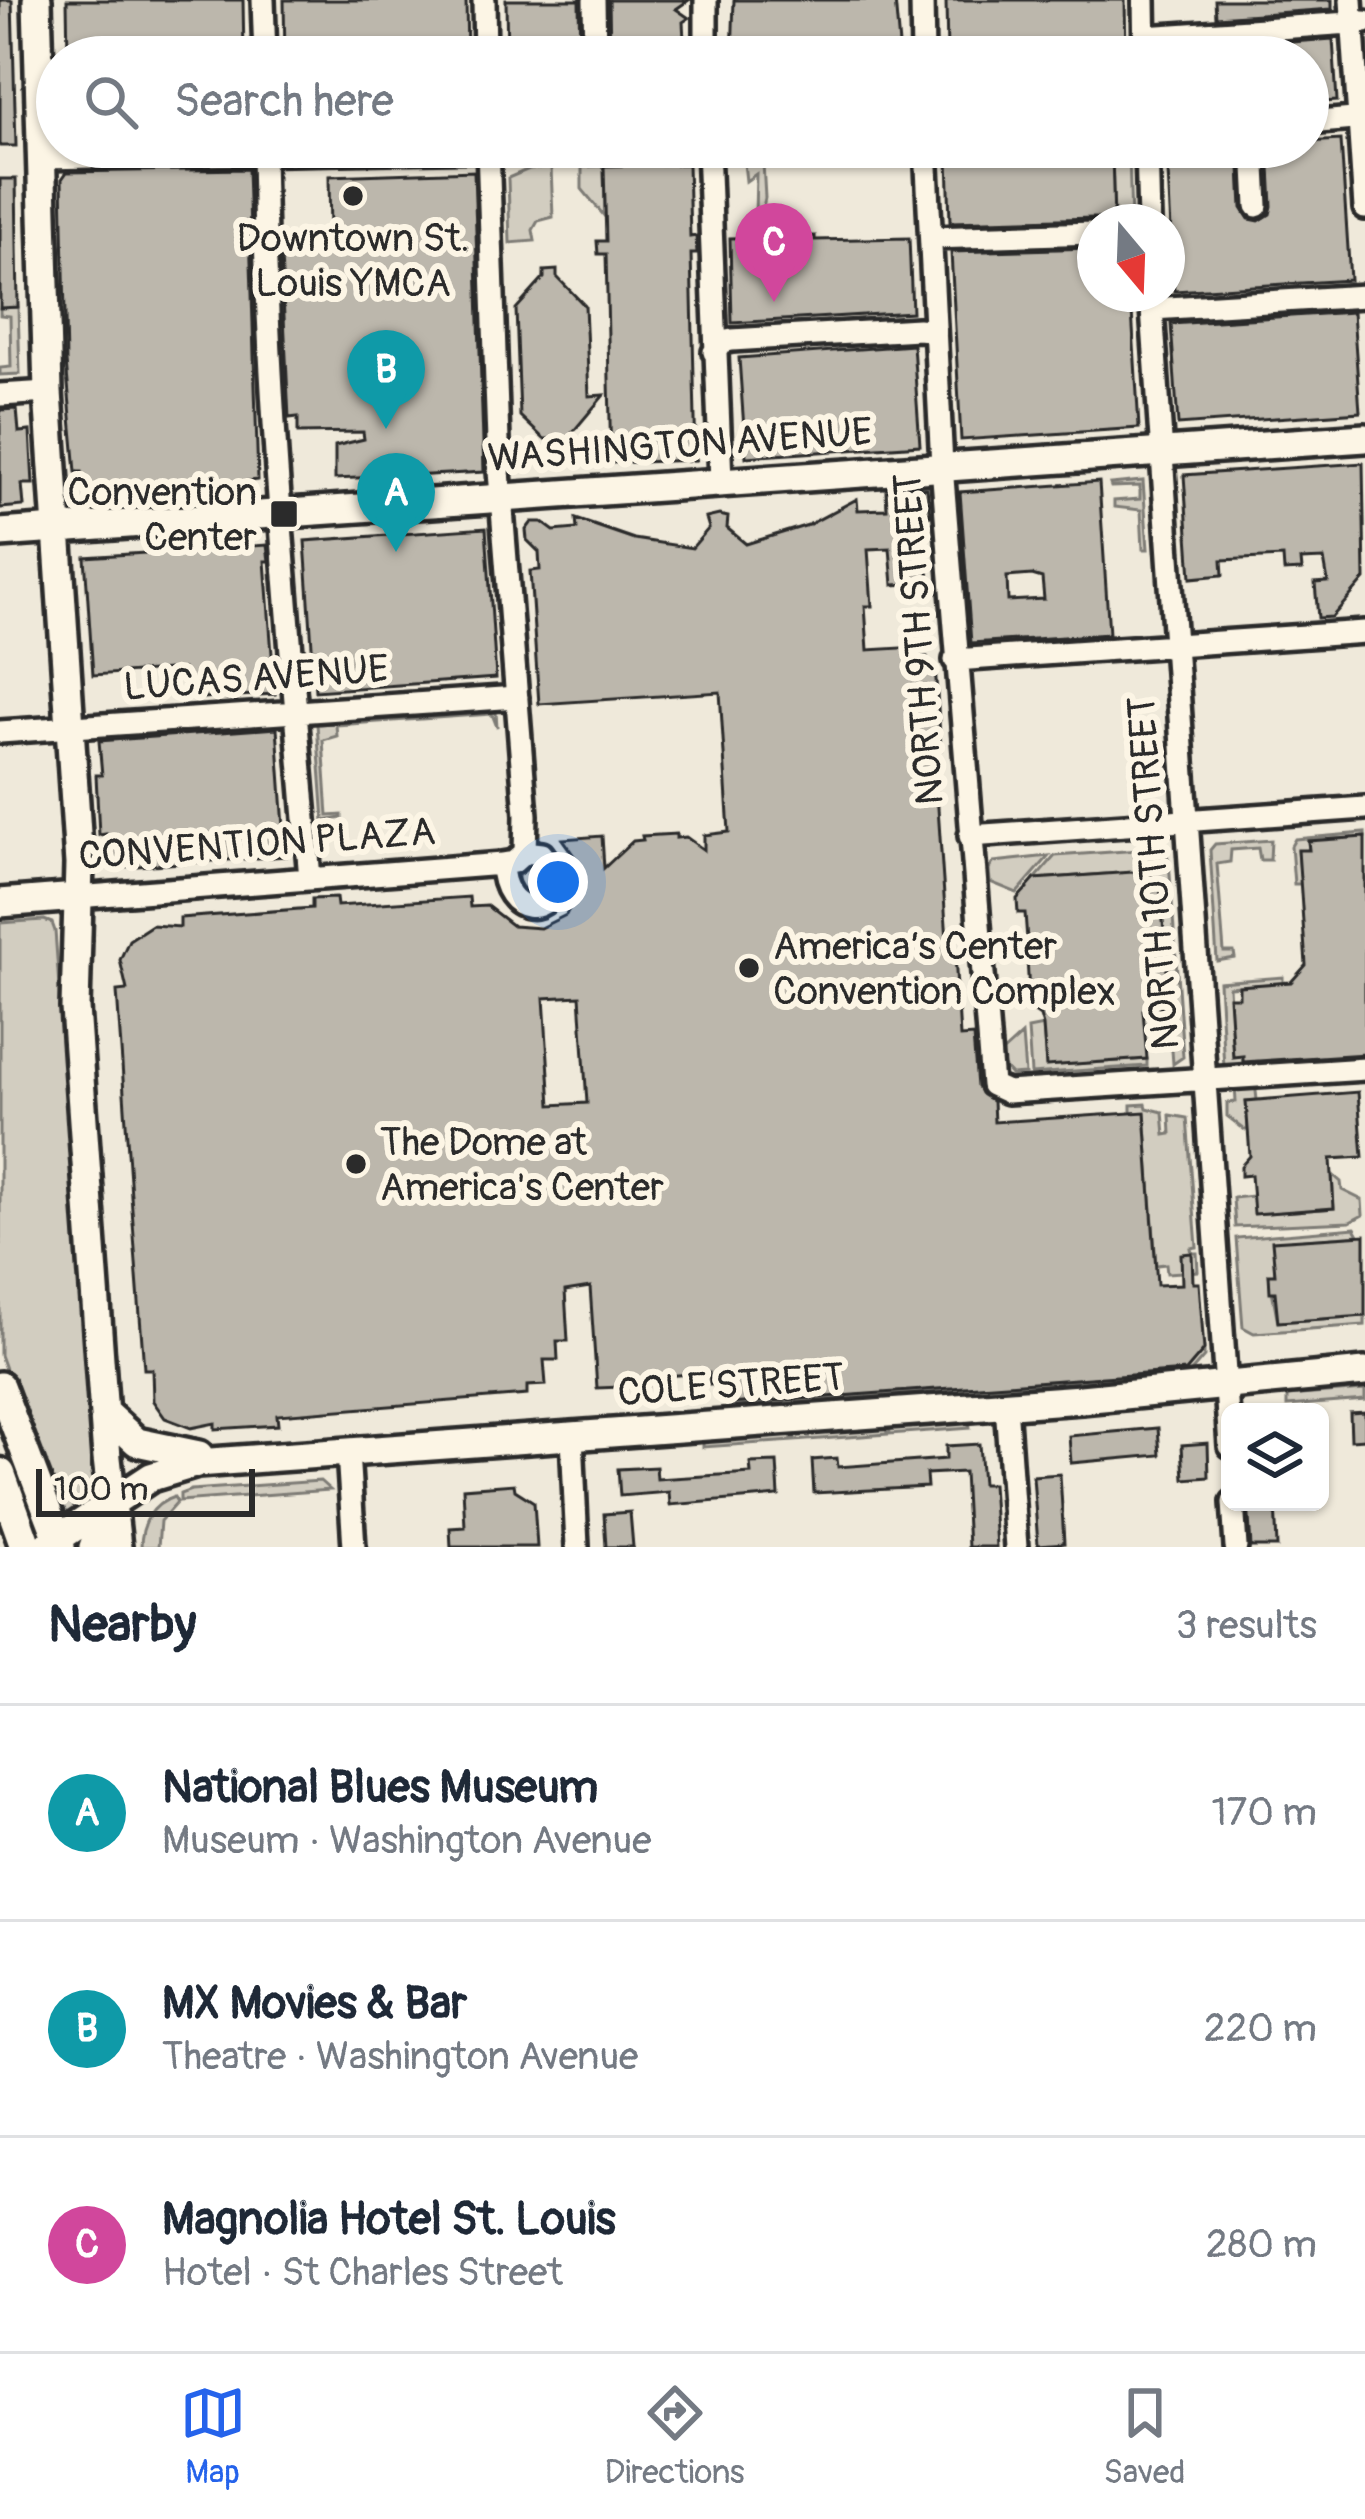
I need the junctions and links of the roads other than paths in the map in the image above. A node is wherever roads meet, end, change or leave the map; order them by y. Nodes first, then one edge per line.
1 (37, 0) edge
2 (263, 0) edge
3 (484, 0) edge
4 (594, 0) edge
5 (706, 0) edge
6 (922, 0) edge
7 (1144, 0) edge
8 (1351, 0) edge
9 (1359, 23) edge
10 (1248, 30) junction
11 (38, 36) edge
12 (264, 36) edge
13 (485, 36) edge
14 (595, 36) edge
15 (706, 36) edge
16 (923, 36) edge
17 (1145, 36) edge
18 (1212, 36) edge
19 (1248, 36) edge
20 (1362, 118) edge
21 (1329, 121) edge
22 (42, 168) edge
23 (263, 168) edge
24 (489, 168) edge
25 (709, 168) edge
26 (927, 168) edge
27 (1148, 168) edge
28 (1255, 168) edge
29 (1149, 204) edge
30 (1257, 206) dead end
31 (1365, 208) edge
32 (1077, 234) edge
33 (931, 238) junction
34 (1365, 296) edge
35 (1185, 301) edge
36 (1153, 312) edge
37 (934, 336) junction
38 (714, 352) junction
39 (48, 392) junction
40 (0, 395) edge
41 (1365, 438) edge
42 (1161, 452) junction
43 (942, 466) junction
44 (721, 481) junction
45 (501, 497) junction
46 (283, 513) junction
47 (57, 529) junction
48 (0, 533) edge
49 (1365, 632) edge
50 (1174, 646) junction
51 (956, 660) junction
52 (518, 697) junction
53 (298, 712) junction
54 (69, 727) junction
55 (0, 732) edge
56 (1365, 808) edge
57 (1185, 822) junction
58 (970, 836) junction
59 (310, 879) junction
60 (77, 897) junction
61 (0, 903) edge
62 (1365, 1069) edge
63 (1204, 1078) junction
64 (1365, 1372) edge
65 (1226, 1385) junction
66 (0, 1386) edge
67 (1227, 1403) edge
68 (1006, 1404) junction
69 (104, 1412) junction
70 (572, 1436) junction
71 (348, 1452) junction
72 (221, 1461) junction
73 (0, 1474) edge
74 (112, 1501) junction
75 (1234, 1511) edge
76 (54, 1544) edge
77 (26, 1547) edge
78 (93, 1547) edge
79 (117, 1547) edge
80 (354, 1547) edge
81 (577, 1547) edge
82 (1016, 1547) edge
83 (1236, 1547) edge

1 - 11 main road
2 - 12 street
3 - 13 street
4 - 14 street
5 - 15 street
6 - 16 street
7 - 17 street
8 - 9 street
9 - 10 street
9 - 20 street
10 - 18 street
10 - 19 street
20 - 21 street
20 - 31 street
22 - 39 main road
23 - 46 street
24 - 45 street
25 - 38 street
26 - 33 street, NORTH 9TH STREET
27 - 29 street
28 - 30 street
32 - 33 street
33 - 37 street, NORTH 9TH STREET
34 - 35 street
36 - 42 street, NORTH 10TH STREET
37 - 38 street
37 - 43 street, NORTH 9TH STREET
38 - 44 street
39 - 40 street
39 - 47 main road
41 - 42 main road, WASHINGTON AVENUE
42 - 43 main road, WASHINGTON AVENUE
42 - 50 street, NORTH 10TH STREET
43 - 44 main road, WASHINGTON AVENUE
43 - 51 street, NORTH 9TH STREET
44 - 45 main road, WASHINGTON AVENUE
45 - 46 main road, WASHINGTON AVENUE
45 - 52 street
46 - 47 main road, WASHINGTON AVENUE
46 - 53 street
47 - 48 main road, WASHINGTON AVENUE
47 - 54 main road
49 - 50 street
50 - 51 street
50 - 57 street, NORTH 10TH STREET
51 - 58 street, NORTH 9TH STREET
52 - 53 street, LUCAS AVENUE
52 - 59 street, CONVENTION PLAZA
53 - 54 street, LUCAS AVENUE
53 - 59 street
54 - 55 street, LUCAS AVENUE
54 - 60 main road
56 - 57 street
57 - 58 street
57 - 63 street, NORTH 10TH STREET
58 - 63 street, NORTH 9TH STREET
59 - 60 street, CONVENTION PLAZA
60 - 61 main road, CONVENTION PLAZA
60 - 69 main road
62 - 63 street
63 - 65 street, NORTH 10TH STREET
64 - 65 main road, COLE STREET
65 - 67 street, NORTH 10TH STREET
65 - 68 main road, COLE STREET
66 - 76 main road
68 - 70 main road, COLE STREET
68 - 82 street
69 - 72 main road
69 - 74 main road
70 - 71 main road, COLE STREET
70 - 81 street
71 - 72 main road, COLE STREET
71 - 80 street
72 - 74 main road, COLE STREET
73 - 77 highway
74 - 76 main road, COLE STREET
74 - 78 main road
74 - 79 main road
75 - 83 street

